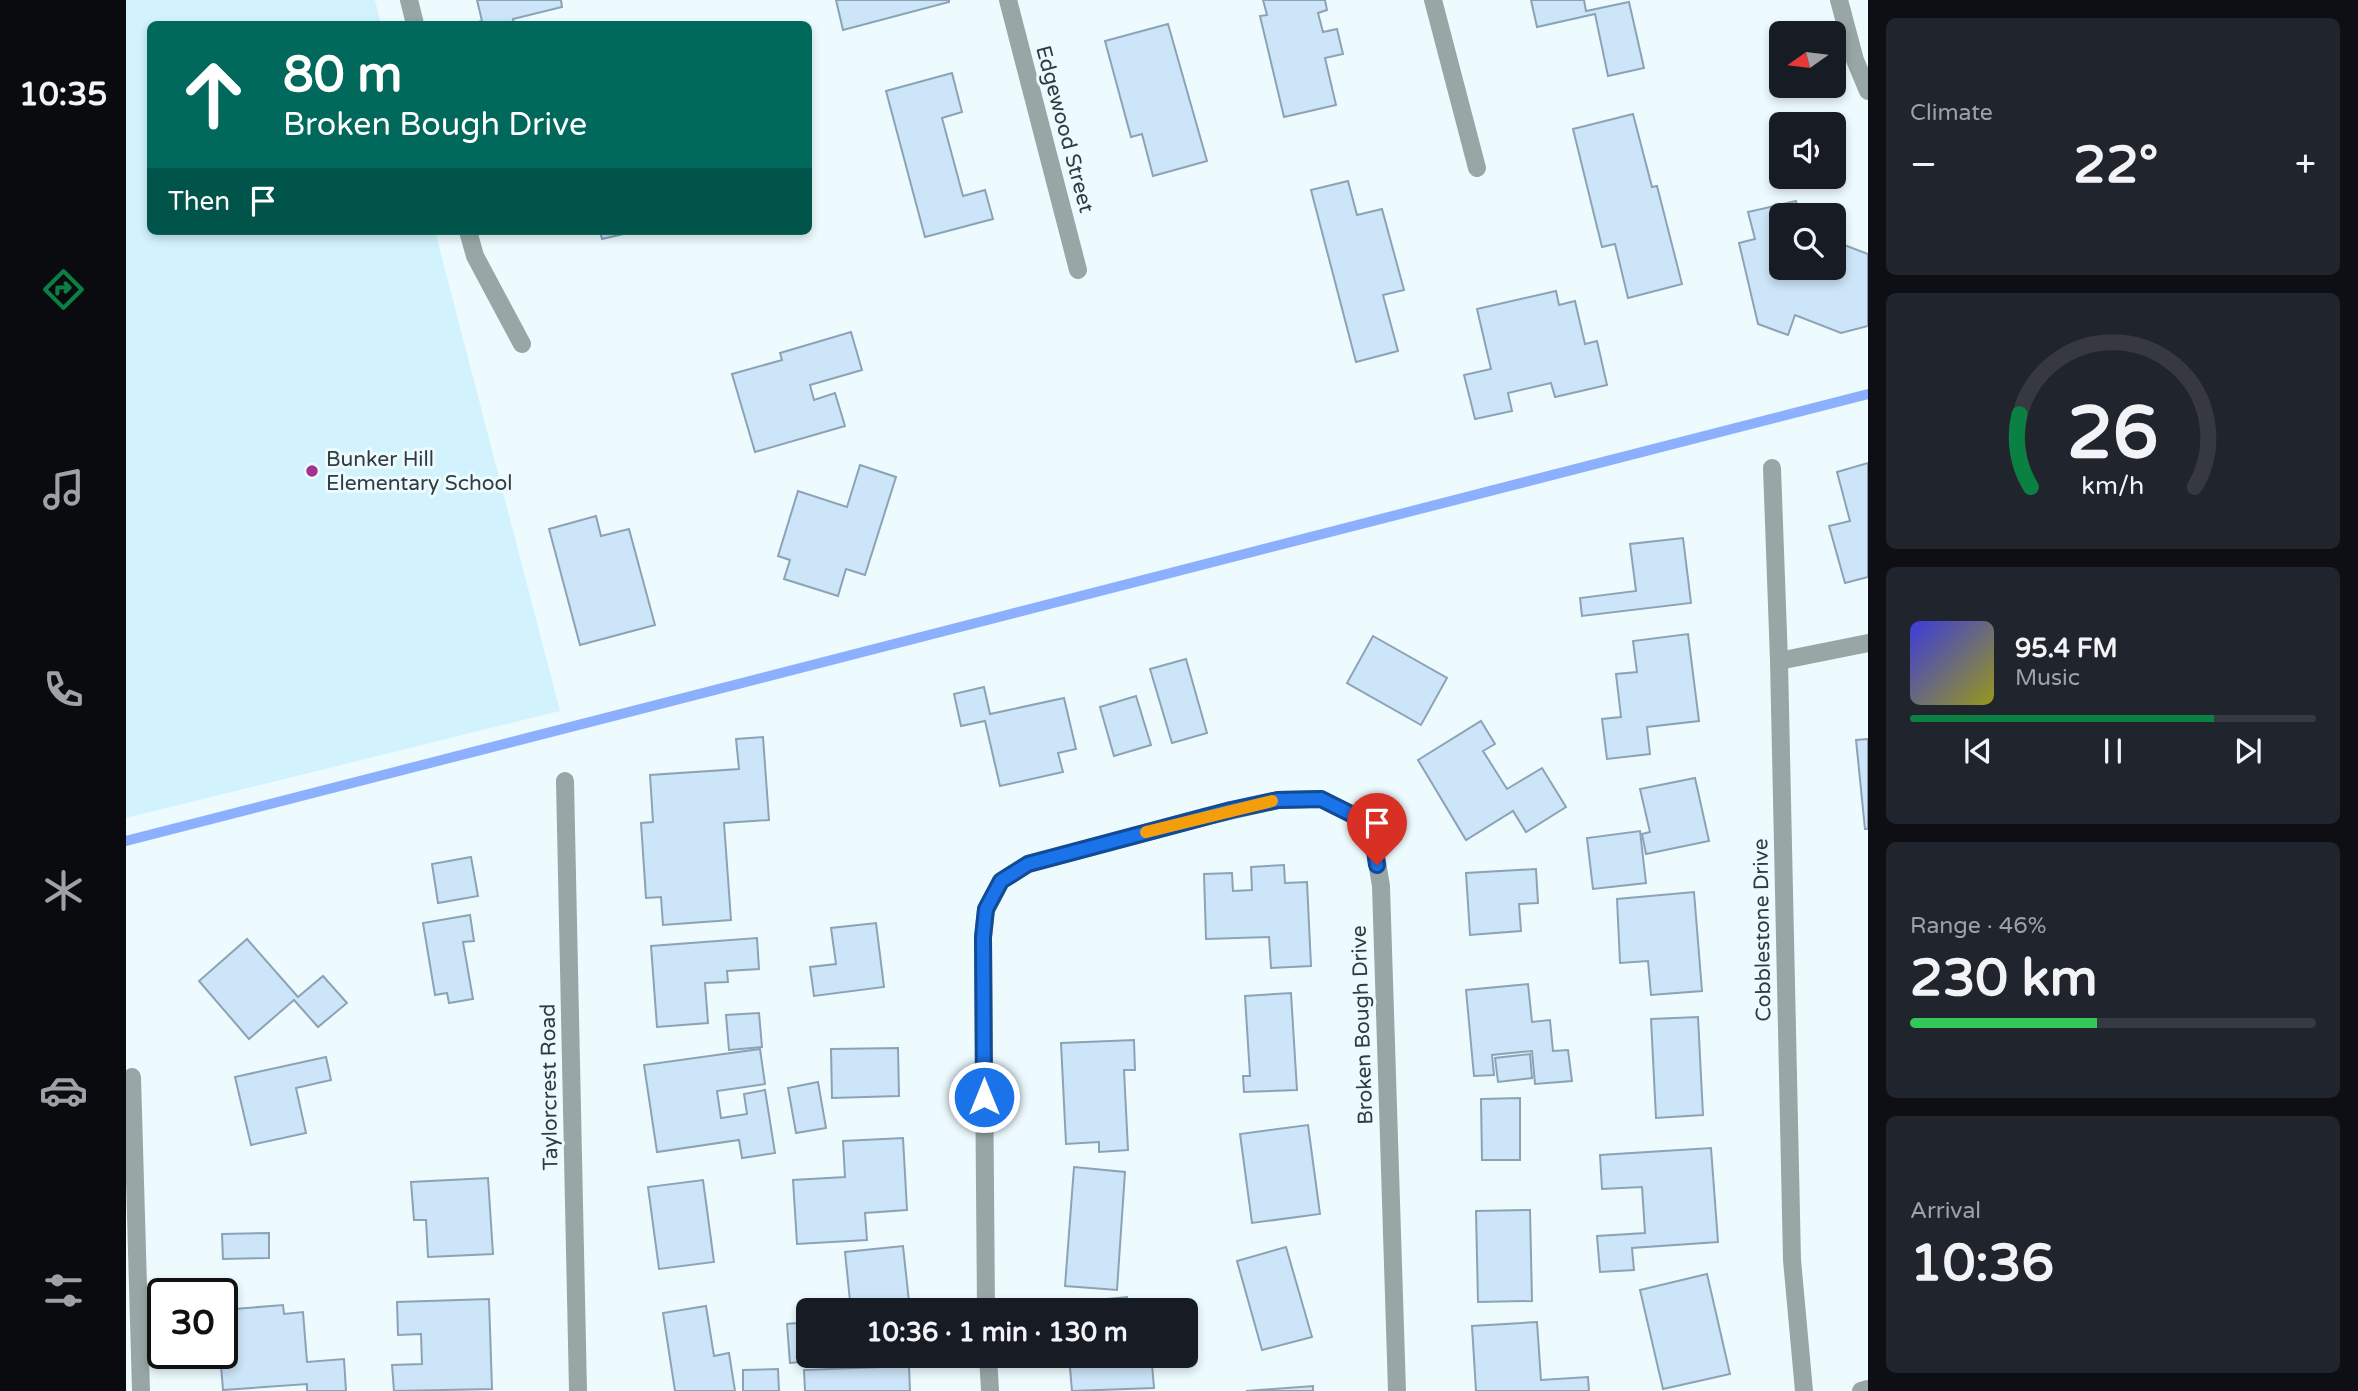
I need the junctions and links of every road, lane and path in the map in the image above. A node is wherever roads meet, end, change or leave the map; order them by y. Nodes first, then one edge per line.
1 (409, 0) edge
2 (1008, 0) edge
3 (1433, 0) edge
4 (1839, 0) edge
5 (414, 21) edge
6 (1868, 91) edge
7 (1477, 168) dead end
8 (469, 235) edge
9 (1078, 270) dead end
10 (522, 344) dead end
11 (1772, 468) dead end
12 (1868, 643) edge
13 (1779, 661) junction
14 (565, 781) dead end
15 (132, 1077) dead end
16 (986, 1298) edge
17 (989, 1368) edge
18 (1868, 1389) edge
19 (141, 1391) edge
20 (578, 1391) edge
21 (990, 1391) edge
22 (1397, 1391) edge
23 (1804, 1391) edge
24 (1861, 1391) edge

1 - 5 street
2 - 9 street, Edgewood Street
3 - 7 street
4 - 6 street
8 - 10 street
11 - 13 street, Cobblestone Drive
12 - 13 street
13 - 23 street, Cobblestone Drive
14 - 20 street, Taylorcrest Road
15 - 19 street
16 - 22 street, Broken Bough Drive
17 - 21 street
18 - 24 street

